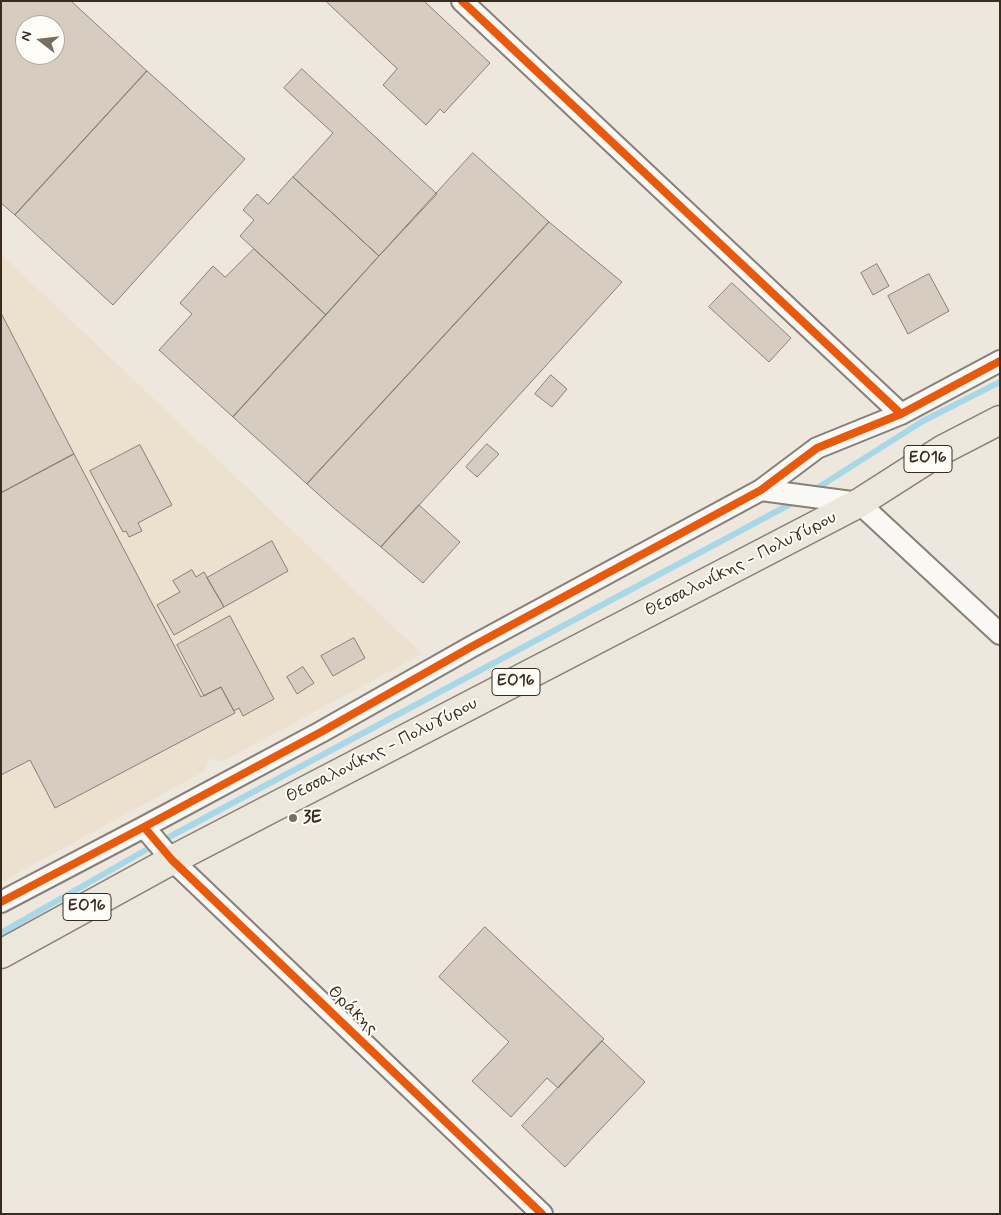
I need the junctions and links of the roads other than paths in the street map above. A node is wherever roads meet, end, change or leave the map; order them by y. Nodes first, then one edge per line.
1 (462, 1) edge
2 (1000, 361) edge
3 (901, 414) junction
4 (1000, 420) edge
5 (761, 490) junction
6 (859, 503) junction
7 (1000, 634) edge
8 (144, 827) junction
9 (172, 860) junction
10 (1, 902) edge
11 (1, 954) edge
12 (542, 1214) edge

1 - 3 street
2 - 3 street
3 - 5 street
4 - 6 main road, Θεσσαλονίκης - Πολυγύρου / ΕΟ16
5 - 6 street
5 - 8 street
6 - 7 street
6 - 9 main road, Θεσσαλονίκης - Πολυγύρου / ΕΟ16
8 - 9 street, Θράκης
8 - 10 street
9 - 11 main road, Θεσσαλονίκης - Πολυγύρου / ΕΟ16
9 - 12 street, Θράκης

